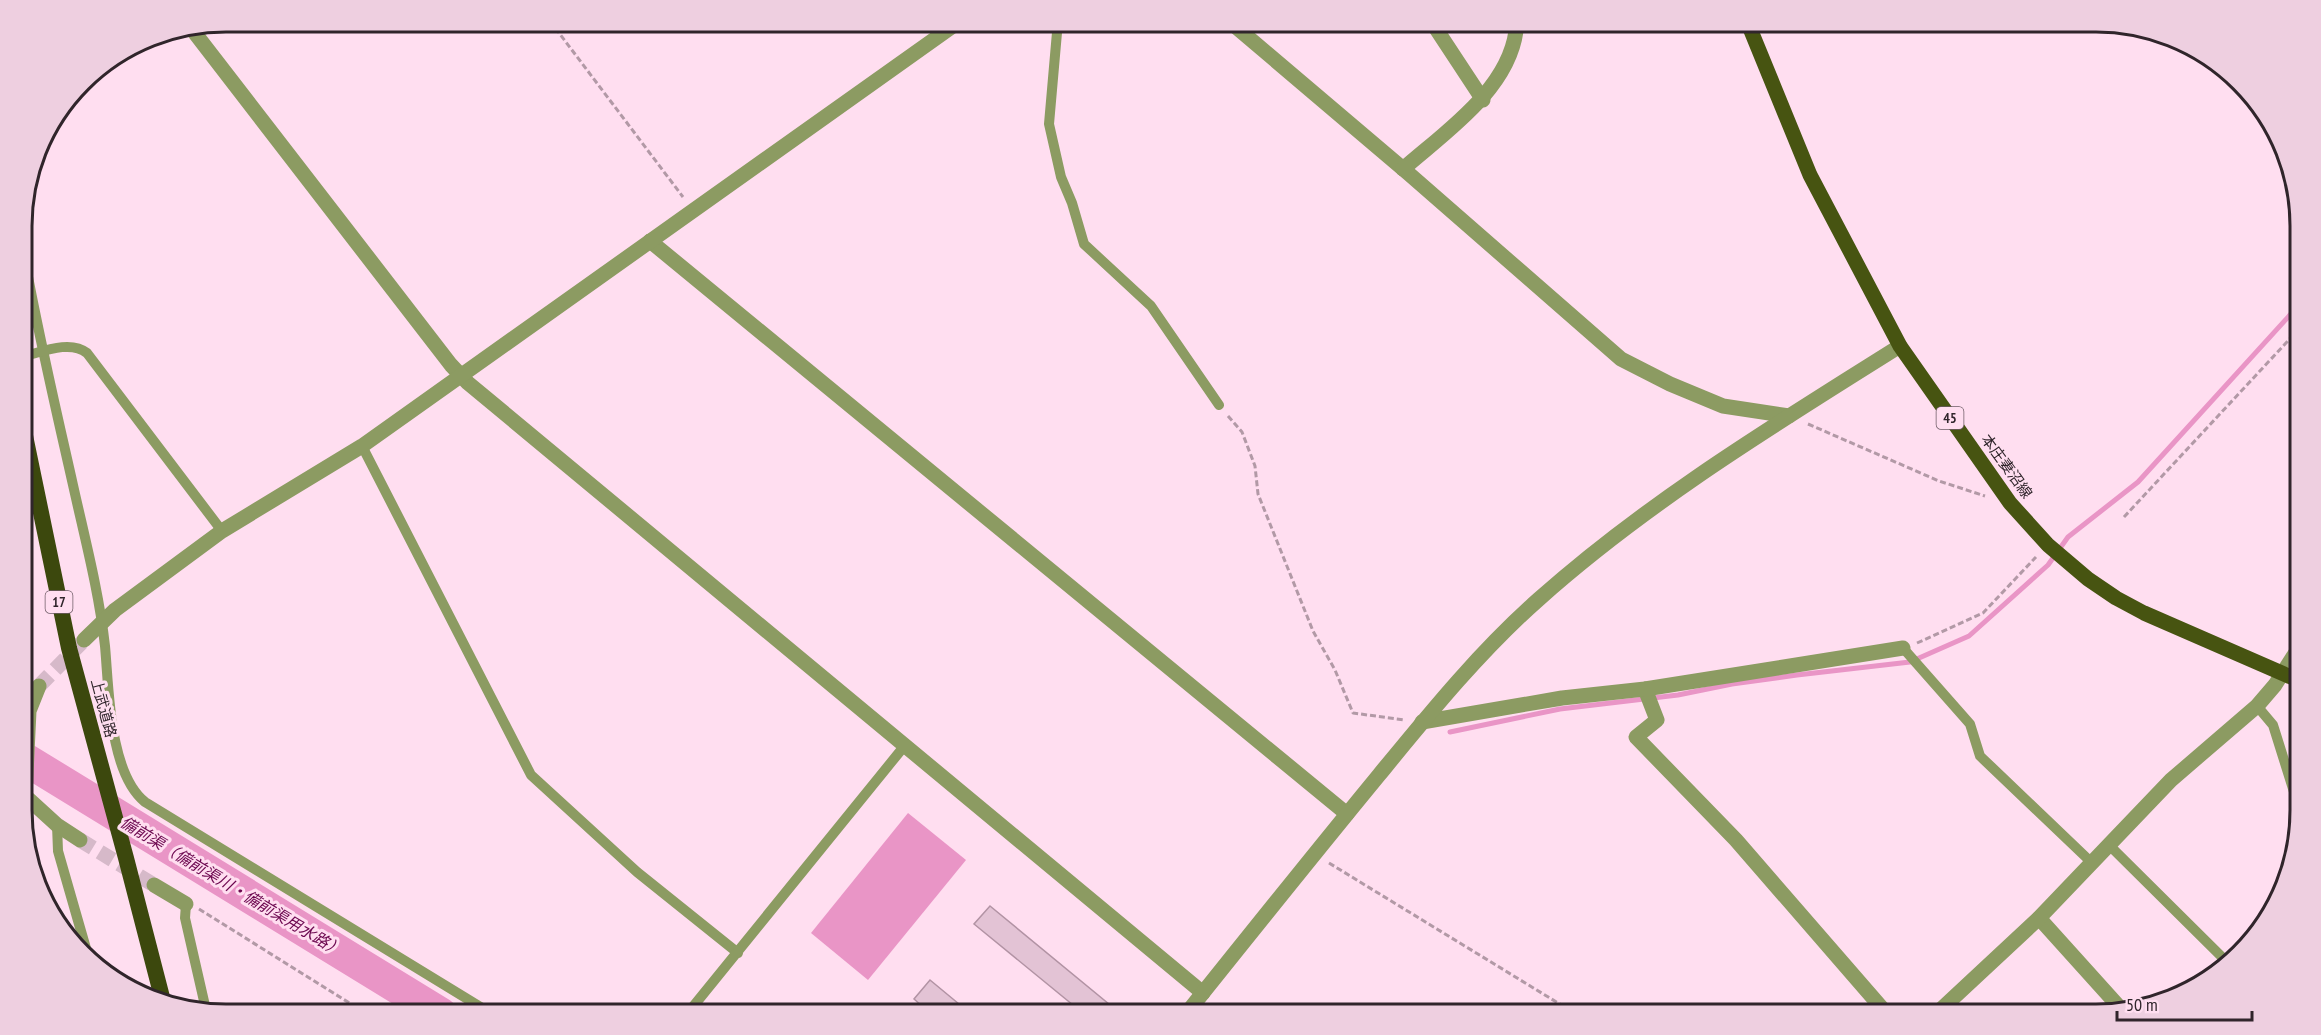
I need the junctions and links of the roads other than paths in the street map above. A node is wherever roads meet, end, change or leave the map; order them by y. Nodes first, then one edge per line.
1 (945, 32) edge
2 (1057, 32) edge
3 (1242, 32) edge
4 (1438, 32) edge
5 (1516, 32) edge
6 (1752, 32) edge
7 (196, 34) edge
8 (1483, 100) junction
9 (1403, 169) junction
10 (650, 241) junction
11 (32, 301) edge
12 (1900, 346) junction
13 (44, 351) junction
14 (32, 354) edge
15 (461, 376) junction
16 (1219, 405) road end
17 (1789, 416) junction
18 (362, 446) junction
19 (32, 469) edge
20 (222, 531) junction
21 (102, 622) junction
22 (84, 640) tunnel mouth
23 (1903, 648) joint
24 (2290, 660) edge
25 (2282, 672) junction
26 (2290, 676) edge
27 (39, 686) tunnel mouth
28 (1645, 689) junction
29 (32, 692) edge
30 (2258, 706) junction
31 (1422, 722) junction
32 (906, 744) junction
33 (2290, 779) edge
34 (32, 800) edge
35 (1347, 814) junction
36 (57, 825) junction
37 (80, 840) tunnel mouth
38 (2109, 844) junction
39 (2091, 862) junction
40 (154, 885) tunnel mouth
41 (186, 904) joint
42 (2039, 918) junction
43 (84, 942) edge
44 (738, 953) junction
45 (2221, 956) edge
46 (161, 992) edge
47 (1203, 993) junction
48 (204, 1002) edge
49 (2115, 1002) edge
50 (1195, 1003) edge
51 (1878, 1003) edge
52 (1948, 1003) edge
53 (476, 1004) edge
54 (696, 1004) edge

1 - 10 street
2 - 16 lane
3 - 9 street
4 - 8 street
5 - 8 street
6 - 12 main road, 本庄妻沼線 / 45
7 - 15 street
8 - 9 street
9 - 17 street
10 - 15 street
10 - 35 street
11 - 13 lane
12 - 17 street
12 - 25 main road, 本庄妻沼線 / 45
13 - 14 lane
13 - 20 lane
13 - 21 lane
15 - 18 street
15 - 32 street
17 - 31 street
18 - 20 street
18 - 44 lane
19 - 46 highway, 上武道路 / 17
20 - 21 street
21 - 22 street
21 - 53 lane
23 - 28 street
23 - 39 lane
24 - 25 street
25 - 26 main road, 本庄妻沼線 / 45
25 - 30 street
27 - 29 street
28 - 31 street
28 - 51 street
30 - 33 lane
30 - 38 street
31 - 35 street
32 - 44 lane
32 - 47 street
34 - 36 street
35 - 47 street
36 - 37 street
36 - 43 lane
38 - 39 street
38 - 45 lane
39 - 42 street
40 - 41 street
41 - 48 lane
42 - 49 street
42 - 52 street
44 - 54 lane
47 - 50 street

